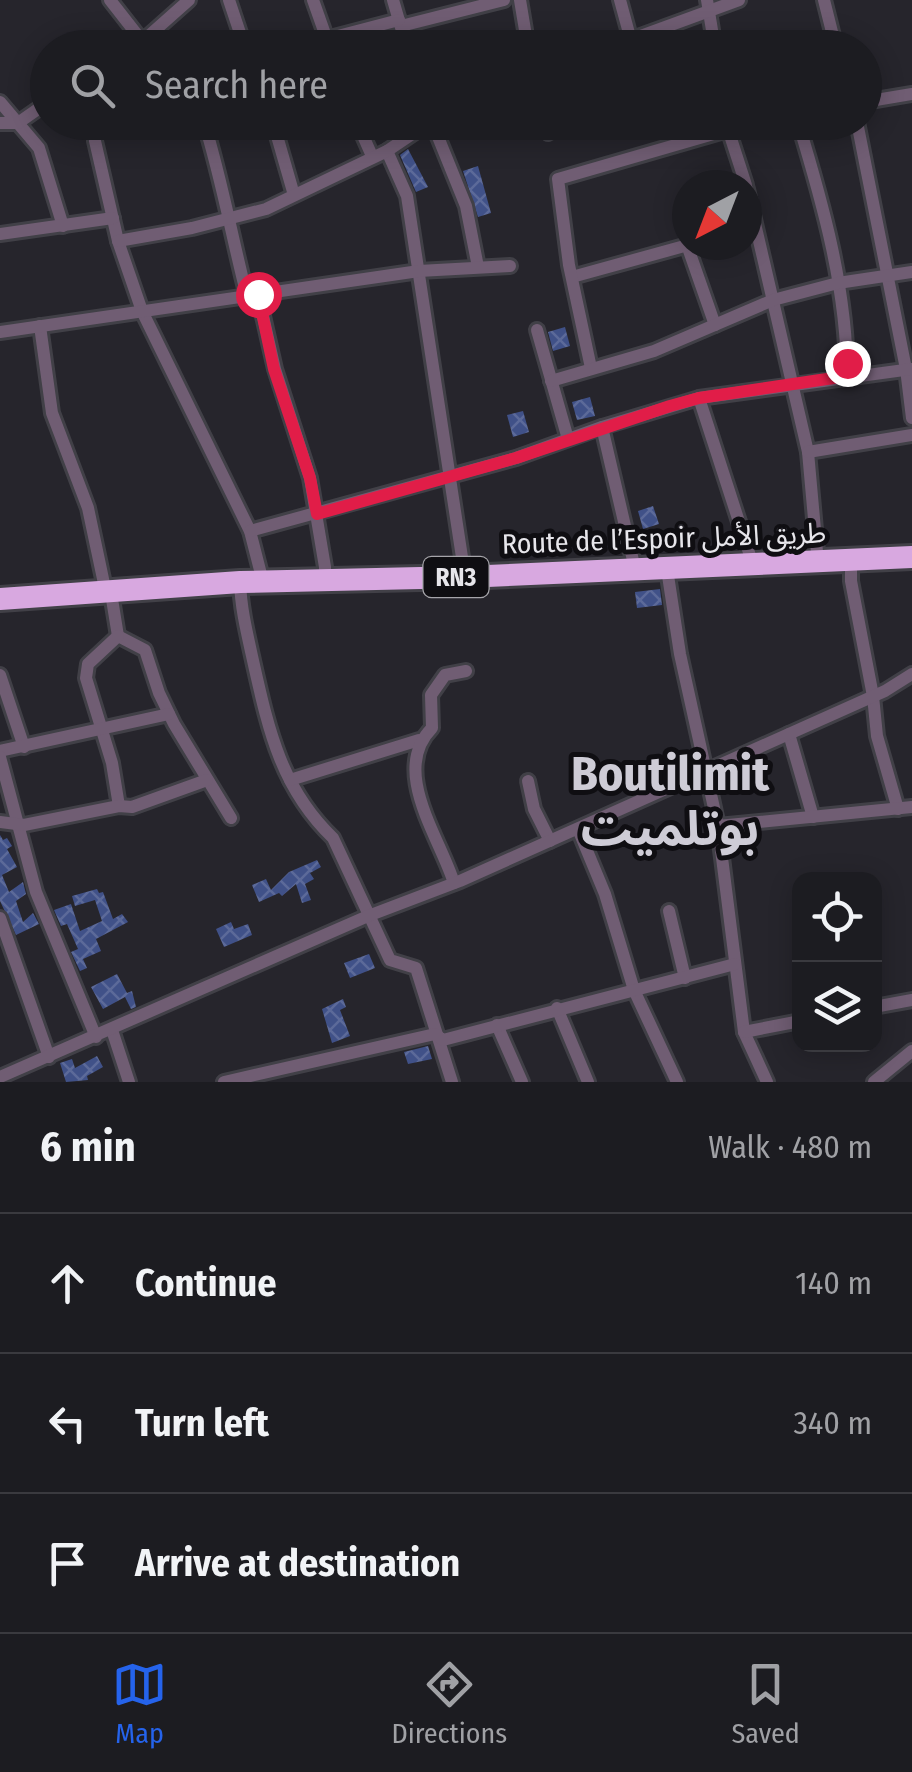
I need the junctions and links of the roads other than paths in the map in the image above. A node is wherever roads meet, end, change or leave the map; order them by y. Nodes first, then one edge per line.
1 (110, 0) edge
2 (189, 0) edge
3 (228, 0) edge
4 (313, 0) edge
5 (394, 0) edge
6 (504, 0) edge
7 (520, 0) edge
8 (620, 0) edge
9 (740, 0) edge
10 (824, 0) edge
11 (708, 5) edge
12 (400, 23) junction
13 (131, 30) edge
14 (158, 30) edge
15 (239, 30) edge
16 (324, 30) edge
17 (373, 30) edge
18 (402, 30) edge
19 (525, 30) edge
20 (628, 30) edge
21 (658, 30) edge
22 (712, 30) edge
23 (832, 30) edge
24 (912, 94) edge
25 (882, 99) edge
26 (0, 102) edge
27 (30, 115) edge
28 (0, 123) edge
29 (18, 123) junction
30 (30, 137) edge
31 (32, 140) edge
32 (210, 140) edge
33 (278, 140) edge
34 (365, 140) edge
35 (402, 140) edge
36 (438, 140) edge
37 (684, 140) edge
38 (731, 140) edge
39 (802, 140) edge
40 (860, 140) edge
41 (95, 141) dead end
42 (386, 150) junction
43 (372, 156) junction
44 (741, 170) edge
45 (294, 195) junction
46 (113, 218) junction
47 (228, 219) junction
48 (63, 226) junction
49 (0, 234) edge
50 (118, 241) junction
51 (672, 249) edge
52 (762, 257) edge
53 (692, 260) edge
54 (510, 266) dead end
55 (478, 268) junction
56 (419, 271) junction
57 (912, 272) edge
58 (572, 277) junction
59 (886, 277) junction
60 (838, 283) junction
61 (253, 295) junction
62 (774, 300) junction
63 (142, 311) junction
64 (714, 325) junction
65 (40, 326) junction
66 (536, 330) dead end
67 (0, 332) edge
68 (591, 368) junction
69 (909, 369) edge
70 (847, 376) junction
71 (551, 381) junction
72 (792, 383) junction
73 (699, 398) junction
74 (912, 418) edge
75 (602, 426) junction
76 (912, 436) edge
77 (568, 439) junction
78 (808, 452) junction
79 (450, 474) junction
80 (317, 514) junction
81 (250, 531) junction
82 (912, 557) edge
83 (851, 560) junction
84 (818, 563) junction
85 (753, 565) junction
86 (636, 569) junction
87 (667, 569) junction
88 (465, 577) junction
89 (252, 582) junction
90 (325, 582) junction
91 (109, 593) junction
92 (0, 599) edge
93 (118, 636) junction
94 (466, 671) dead end
95 (912, 674) edge
96 (0, 675) edge
97 (874, 696) junction
98 (170, 714) junction
99 (102, 730) junction
100 (790, 734) junction
101 (420, 740) junction
102 (24, 747) junction
103 (0, 754) edge
104 (707, 772) junction
105 (207, 780) junction
106 (290, 780) junction
107 (528, 780) dead end
108 (119, 806) junction
109 (905, 808) edge
110 (813, 817) junction
111 (231, 818) dead end
112 (7, 822) edge
113 (718, 826) junction
114 (578, 829) junction
115 (550, 841) junction
116 (454, 883) junction
117 (669, 911) dead end
118 (368, 916) junction
119 (0, 918) edge
120 (735, 964) junction
121 (685, 978) junction
122 (634, 990) junction
123 (912, 1000) edge
124 (882, 1006) edge
125 (557, 1008) junction
126 (792, 1023) edge
127 (497, 1025) junction
128 (112, 1030) junction
129 (744, 1032) junction
130 (435, 1034) junction
131 (96, 1036) junction
132 (912, 1052) edge
133 (49, 1057) junction
134 (301, 1065) junction
135 (0, 1077) edge
136 (130, 1082) edge
137 (224, 1082) edge
138 (302, 1082) edge
139 (452, 1082) edge
140 (522, 1082) edge
141 (588, 1082) edge
142 (676, 1082) edge
143 (767, 1082) edge
144 (874, 1082) edge

1 - 13 street
2 - 14 street
3 - 15 street
4 - 16 street
5 - 12 street
6 - 12 street
7 - 19 street
8 - 20 street
9 - 11 street
10 - 23 street
11 - 21 street
11 - 22 street
12 - 17 street
12 - 18 street
24 - 25 street
26 - 29 street
27 - 29 street
28 - 29 street
29 - 30 street
31 - 48 street
32 - 47 street
33 - 45 street
34 - 43 street
35 - 42 street
36 - 55 street
37 - 58 street
38 - 44 street
39 - 60 street
40 - 59 street
41 - 46 street
42 - 43 street
42 - 56 street
43 - 45 street
45 - 47 street
46 - 48 street
46 - 50 street
47 - 50 street
47 - 61 street
48 - 49 street
50 - 63 street
51 - 58 street
52 - 62 street
53 - 64 street
54 - 55 street
55 - 56 street
56 - 61 street
56 - 79 street
57 - 59 street
58 - 68 street
59 - 60 street
59 - 69 street
60 - 62 street
60 - 70 street
61 - 63 street
61 - 80 street
62 - 64 street
62 - 72 street
63 - 65 street
63 - 81 street
64 - 68 street
65 - 67 street
65 - 91 street
66 - 71 street
68 - 71 street
69 - 70 street
69 - 74 street
70 - 72 street
71 - 77 street
72 - 73 street
72 - 78 street
73 - 75 street
73 - 85 street
75 - 77 street
75 - 86 street
76 - 78 street
77 - 79 street
78 - 84 street
79 - 80 street
79 - 88 street
80 - 81 street
80 - 90 street
81 - 89 street
82 - 83 highway, Route de l’Espoir طريق الأمل / RN3
83 - 84 highway, Route de l’Espoir طريق الأمل / RN3
83 - 97 street
84 - 85 highway, Route de l’Espoir طريق الأمل / RN3
85 - 87 highway, Route de l’Espoir طريق الأمل / RN3
86 - 87 highway, Route de l’Espoir طريق الأمل / RN3
86 - 88 highway, Route de l’Espoir طريق الأمل / RN3
87 - 104 street
88 - 90 highway, Route de l’Espoir طريق الأمل / RN3
89 - 90 highway, Route de l’Espoir طريق الأمل / RN3
89 - 91 highway, Route de l’Espoir طريق الأمل / RN3
89 - 106 street
91 - 92 highway, Route de l’Espoir طريق الأمل / RN3
91 - 93 street
93 - 98 street
93 - 99 street
94 - 101 street
95 - 97 street
96 - 102 street
97 - 100 street
97 - 109 street
98 - 99 street
98 - 105 street
99 - 102 street
99 - 108 street
100 - 104 street
100 - 110 street
101 - 106 street
101 - 116 street
102 - 103 street
103 - 112 street
104 - 113 street
104 - 114 street
105 - 108 street
105 - 111 street
106 - 118 street
107 - 115 street
108 - 112 street
109 - 110 street
110 - 113 street
112 - 131 street
113 - 120 street
114 - 115 street
114 - 122 street
115 - 116 street
116 - 118 street
117 - 121 street
118 - 128 street
118 - 130 street
119 - 133 street
120 - 121 street
120 - 129 street
121 - 122 street
122 - 125 street
122 - 142 street
123 - 124 street
125 - 127 street
125 - 141 street
126 - 129 street
127 - 130 street
127 - 140 street
128 - 131 street
128 - 136 street
129 - 143 street
130 - 134 street
130 - 139 street
131 - 133 street
132 - 144 street
133 - 135 street
134 - 137 street
134 - 138 street

